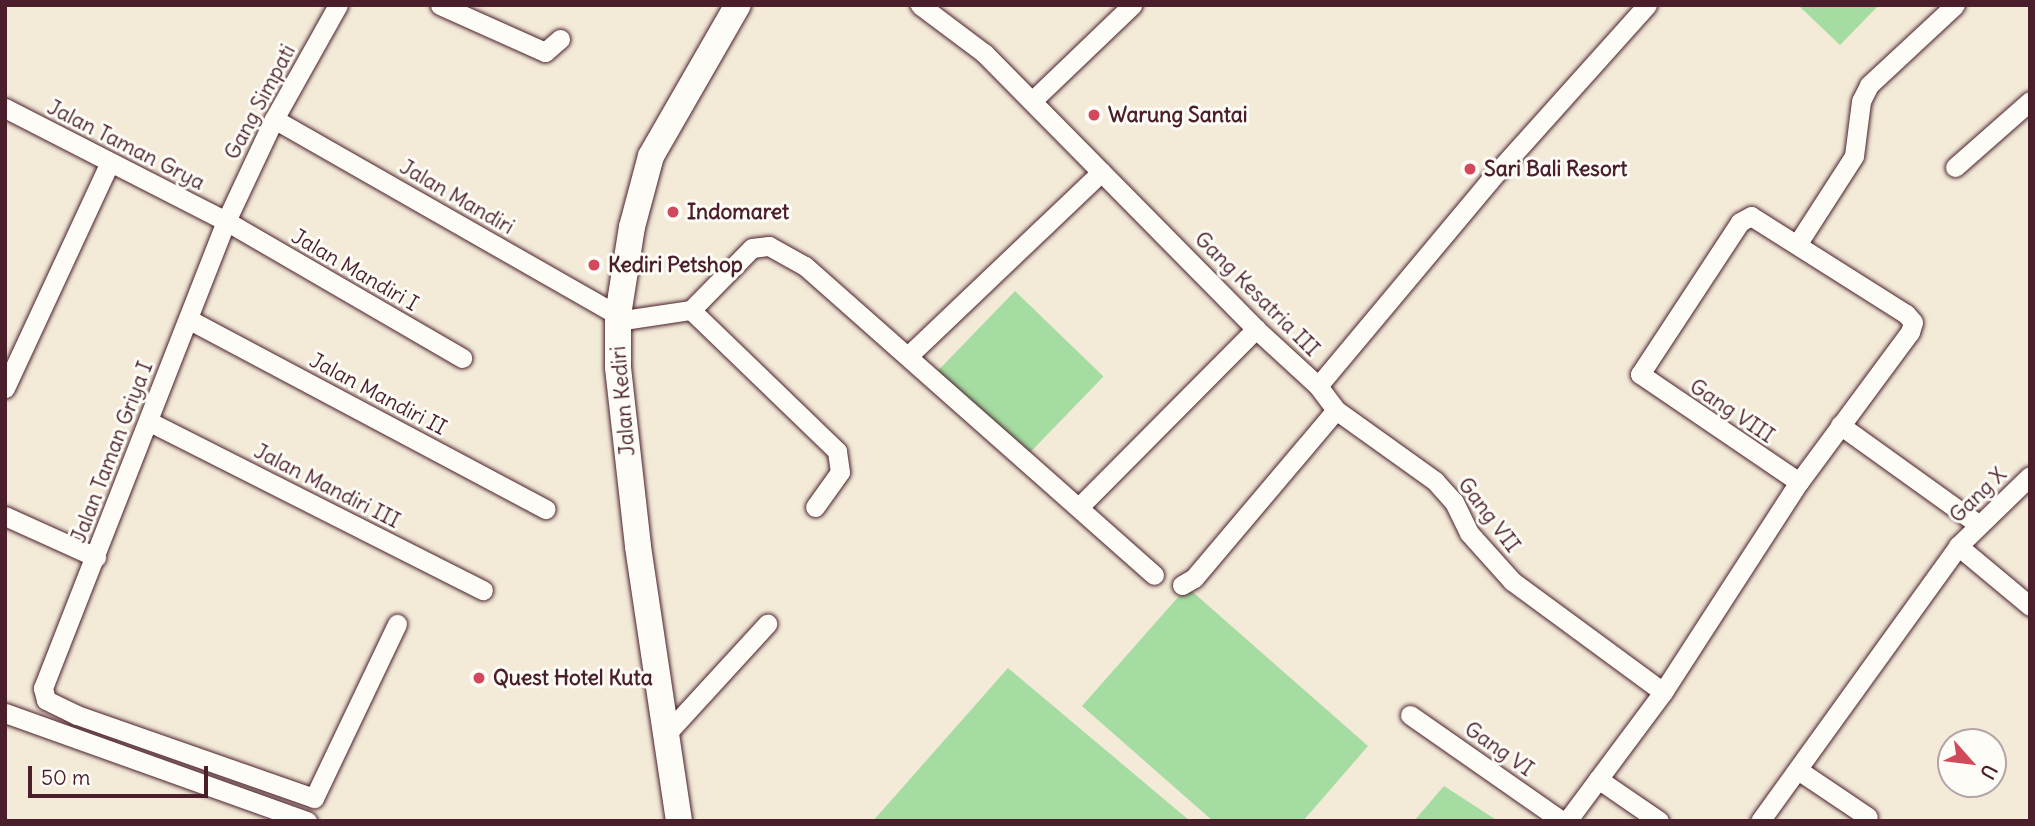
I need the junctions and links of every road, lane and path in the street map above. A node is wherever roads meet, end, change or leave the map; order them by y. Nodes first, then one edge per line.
1 (338, 5) edge
2 (440, 5) edge
3 (738, 5) edge
4 (920, 5) edge
5 (1132, 5) edge
6 (1647, 5) edge
7 (1955, 5) edge
8 (560, 39) dead end
9 (1032, 101) junction
10 (2030, 101) edge
11 (5, 108) edge
12 (274, 119) junction
13 (110, 162) junction
14 (1955, 167) dead end
15 (1101, 172) junction
16 (226, 221) junction
17 (1798, 243) junction
18 (691, 310) junction
19 (188, 318) junction
20 (618, 318) junction
21 (1256, 329) junction
22 (908, 356) junction
23 (462, 358) dead end
24 (1318, 386) junction
25 (5, 388) edge
26 (1336, 410) junction
27 (150, 422) junction
28 (1840, 425) junction
29 (2030, 476) edge
30 (1800, 482) junction
31 (1080, 506) junction
32 (815, 507) dead end
33 (546, 509) dead end
34 (5, 516) edge
35 (1979, 525) junction
36 (1958, 546) junction
37 (96, 557) junction
38 (1154, 575) dead end
39 (1182, 585) dead end
40 (483, 590) dead end
41 (2030, 606) edge
42 (397, 624) dead end
43 (767, 624) dead end
44 (1663, 692) junction
45 (5, 713) edge
46 (77, 715) junction
47 (1410, 715) dead end
48 (668, 732) junction
49 (70, 737) junction
50 (1798, 770) junction
51 (1598, 779) junction
52 (1868, 817) dead end
53 (307, 821) edge
54 (679, 821) edge
55 (1565, 821) edge
56 (1659, 821) edge
57 (1760, 821) edge

1 - 12 street, Gang Simpati
2 - 8 street
3 - 20 main road, Jalan Kediri
4 - 9 street, Gang Kesatria III
5 - 9 street
6 - 24 street, Gang Kesatria III
7 - 17 street
9 - 15 street, Gang Kesatria III
10 - 14 street
11 - 13 street, Jalan Taman Grya
12 - 16 street, Gang Simpati
12 - 20 street, Jalan Mandiri
13 - 16 street, Jalan Taman Grya
13 - 25 street
15 - 21 street, Gang Kesatria III
15 - 22 street
16 - 19 street, Jalan Taman Griya I
16 - 23 street, Jalan Mandiri I
17 - 28 street
17 - 30 street, Gang VIII
18 - 20 street
18 - 22 street
18 - 32 street
19 - 27 street, Jalan Taman Griya I
19 - 33 street, Jalan Mandiri II
20 - 48 main road, Jalan Kediri
21 - 24 street, Gang Kesatria III
21 - 31 street
22 - 31 street
24 - 26 street, Gang VII
26 - 39 street
26 - 44 street, Gang VII
27 - 37 street, Jalan Taman Griya I
27 - 40 street, Jalan Mandiri III
28 - 30 street
28 - 35 street
29 - 35 street, Gang X
30 - 44 street
31 - 38 street
34 - 37 street
35 - 36 street, Gang X
36 - 41 street
36 - 50 street, Gang X
37 - 46 street, Jalan Taman Griya I
42 - 46 street
43 - 48 street
44 - 51 street
45 - 49 street
46 - 49 street
47 - 55 street, Gang VI
48 - 54 main road, Jalan Kediri
49 - 53 street
50 - 52 street
50 - 57 street, Gang X
51 - 55 street
51 - 56 street

